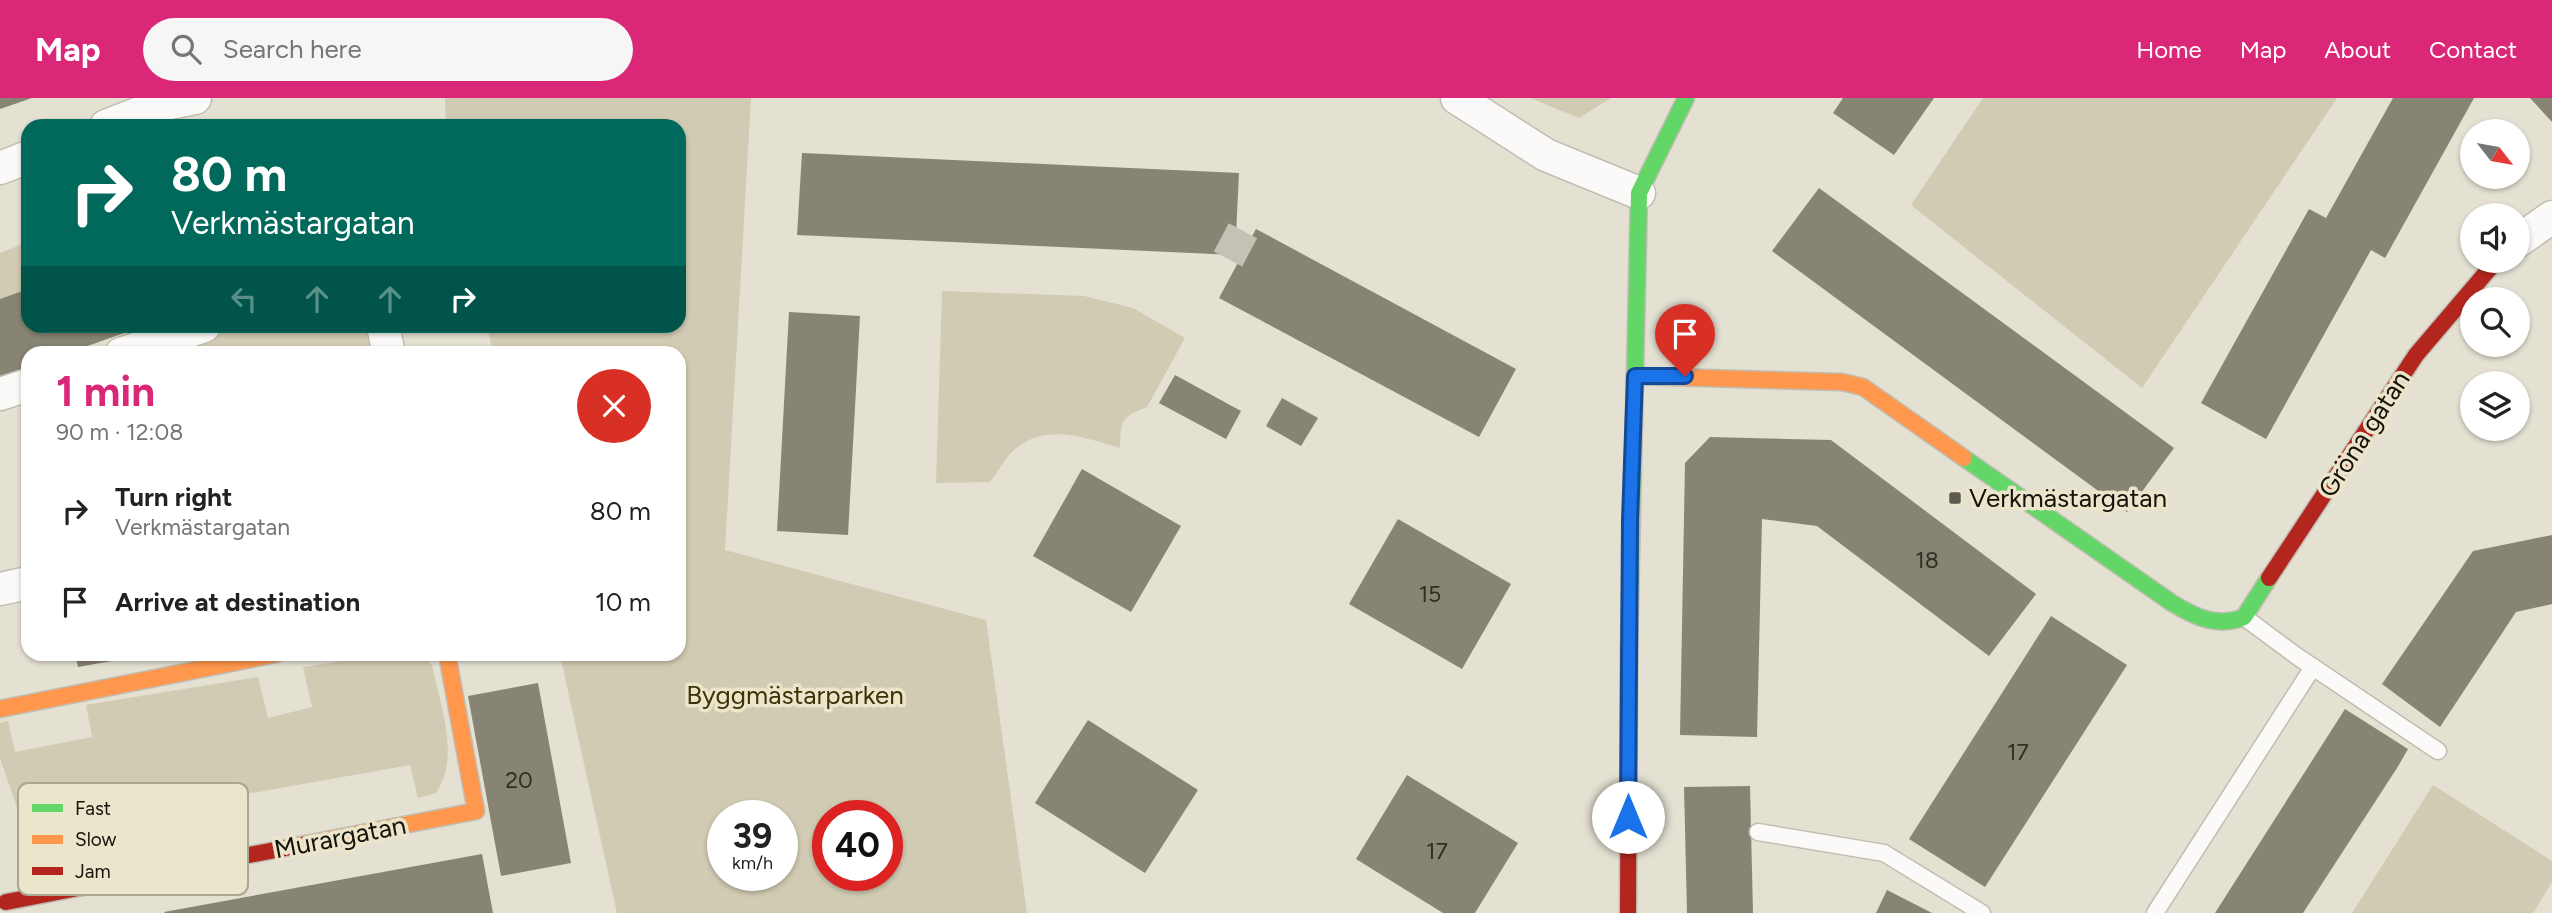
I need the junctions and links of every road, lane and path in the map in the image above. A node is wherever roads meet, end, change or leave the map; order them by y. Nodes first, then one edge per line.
1 (195, 98) edge
2 (1457, 98) edge
3 (1686, 98) edge
4 (124, 119) edge
5 (21, 160) edge
6 (0, 167) edge
7 (1639, 193) junction
8 (2552, 216) edge
9 (2530, 232) edge
10 (2486, 273) edge
11 (184, 333) edge
12 (145, 346) edge
13 (1635, 376) junction
14 (21, 387) edge
15 (0, 394) edge
16 (21, 584) edge
17 (0, 589) edge
18 (2244, 617) junction
19 (241, 661) edge
20 (448, 661) edge
21 (2313, 667) junction
22 (0, 709) edge
23 (2438, 751) dead end
24 (1758, 832) dead end
25 (248, 854) edge
26 (32, 895) edge
27 (5, 900) edge
28 (2155, 912) edge
29 (1628, 913) edge
30 (1982, 913) edge

1 - 4 street
2 - 7 street
3 - 7 street
5 - 6 street
7 - 13 street
8 - 9 street
10 - 18 street, Gröna gatan
11 - 12 street
13 - 18 street
13 - 29 street
14 - 15 street
16 - 17 street
18 - 21 lane
19 - 22 street
20 - 25 street, Murargatan
21 - 23 lane
21 - 28 lane
24 - 30 lane
26 - 27 street, Murargatan

